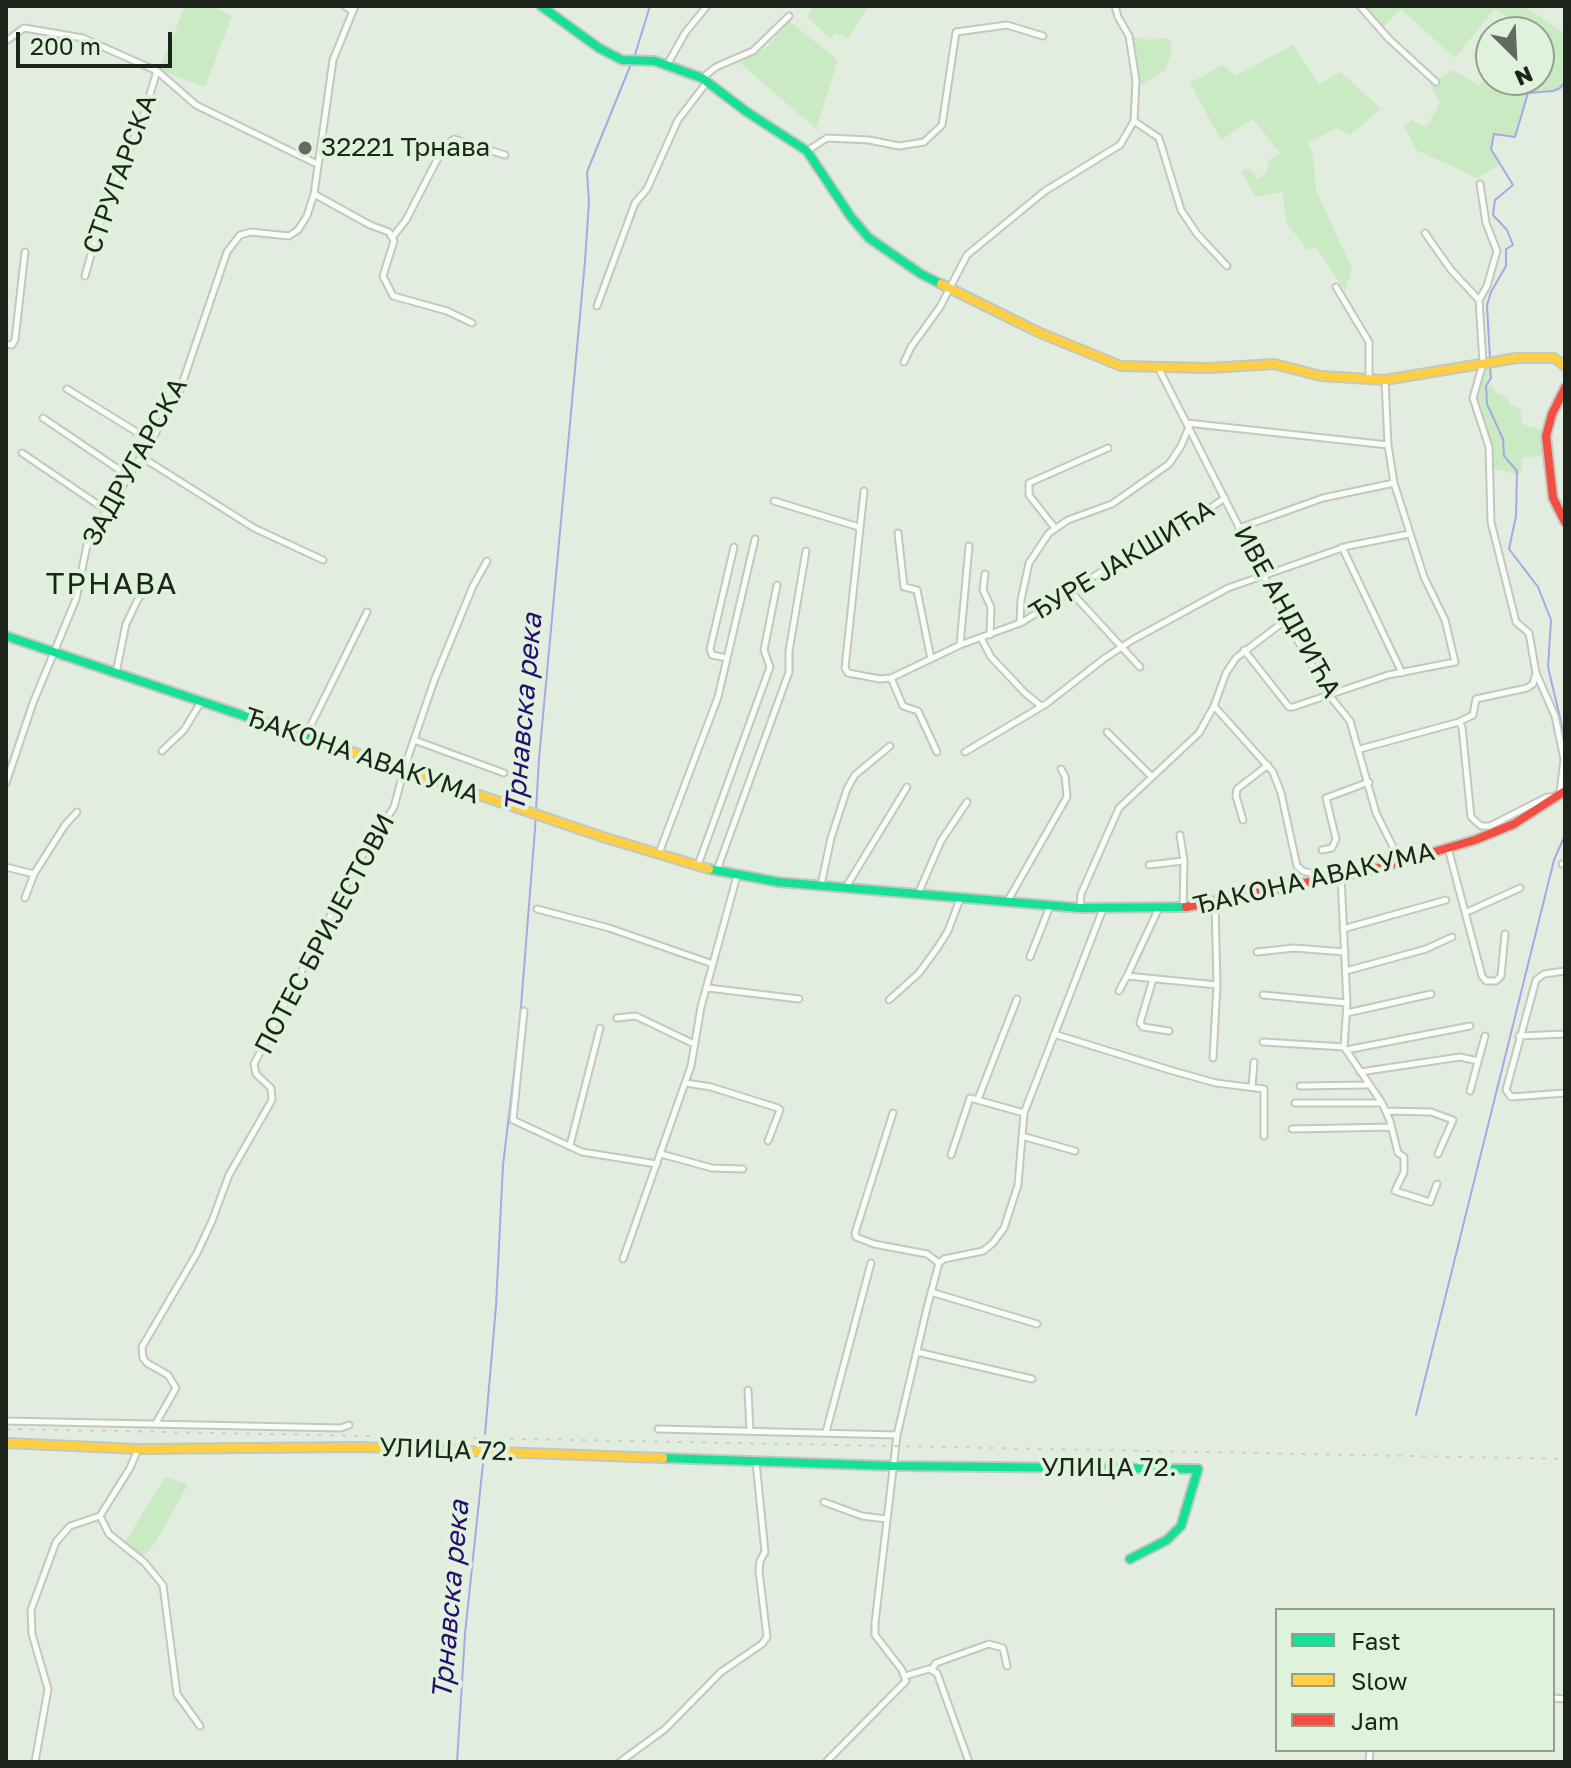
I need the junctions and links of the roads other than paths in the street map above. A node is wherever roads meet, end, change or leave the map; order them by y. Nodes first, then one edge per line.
1 (345, 6) edge
2 (541, 6) edge
3 (707, 6) edge
4 (1115, 6) edge
5 (1360, 6) edge
6 (353, 8) edge
7 (789, 16) dead end
8 (1043, 36) dead end
9 (6, 41) edge
10 (667, 65) junction
11 (157, 71) junction
12 (704, 80) junction
13 (1436, 82) dead end
14 (1134, 121) junction
15 (807, 151) junction
16 (505, 155) dead end
17 (317, 164) junction
18 (1480, 184) dead end
19 (314, 194) junction
20 (1425, 233) dead end
21 (392, 238) junction
22 (25, 252) dead end
23 (1227, 266) dead end
24 (85, 276) dead end
25 (1336, 287) dead end
26 (950, 289) junction
27 (1479, 300) junction
28 (597, 306) dead end
29 (472, 323) dead end
30 (6, 344) edge
31 (904, 362) dead end
32 (1483, 363) junction
33 (1565, 366) edge
34 (1158, 367) junction
35 (1369, 379) junction
36 (1385, 380) junction
37 (1565, 388) edge
38 (67, 389) dead end
39 (43, 418) dead end
40 (1188, 425) junction
41 (151, 441) junction
42 (1388, 445) junction
43 (1108, 448) dead end
44 (22, 453) dead end
45 (140, 456) junction
46 (127, 475) junction
47 (1394, 483) junction
48 (864, 491) dead end
49 (1225, 498) junction
50 (774, 501) dead end
51 (106, 510) junction
52 (1565, 522) edge
53 (859, 527) junction
54 (1054, 527) junction
55 (1239, 528) junction
56 (898, 533) dead end
57 (1409, 534) junction
58 (755, 539) dead end
59 (969, 546) dead end
60 (734, 547) dead end
61 (1342, 547) junction
62 (806, 551) dead end
63 (323, 560) dead end
64 (487, 561) dead end
65 (985, 574) dead end
66 (1263, 574) junction
67 (151, 584) dead end
68 (777, 585) dead end
69 (1071, 592) junction
70 (367, 612) dead end
71 (1286, 620) junction
72 (1020, 623) junction
73 (990, 635) junction
74 (6, 636) edge
75 (981, 638) junction
76 (960, 645) junction
77 (1122, 647) junction
78 (1244, 650) junction
79 (55, 652) junction
80 (727, 658) junction
81 (931, 659) junction
82 (1140, 667) dead end
83 (116, 673) junction
84 (1402, 673) junction
85 (1536, 673) junction
86 (891, 678) junction
87 (1329, 695) junction
88 (201, 701) junction
89 (1041, 706) junction
90 (1214, 706) junction
91 (1459, 722) junction
92 (1107, 732) dead end
93 (305, 738) junction
94 (414, 740) junction
95 (890, 746) dead end
96 (1360, 749) junction
97 (162, 751) dead end
98 (937, 752) dead end
99 (965, 752) dead end
100 (1268, 765) junction
101 (1061, 769) dead end
102 (404, 771) junction
103 (504, 773) dead end
104 (1152, 777) junction
105 (1369, 782) junction
106 (6, 783) edge
107 (907, 787) dead end
108 (1561, 793) edge
109 (967, 802) dead end
110 (77, 812) dead end
111 (1243, 820) dead end
112 (1180, 835) dead end
113 (1448, 848) junction
114 (1322, 850) dead end
115 (658, 854) junction
116 (1184, 861) junction
117 (1401, 862) junction
118 (1149, 865) dead end
119 (698, 866) junction
120 (6, 867) edge
121 (717, 871) junction
122 (34, 874) junction
123 (737, 876) junction
124 (1341, 876) junction
125 (1323, 880) junction
126 (821, 885) junction
127 (845, 888) junction
128 (1520, 888) dead end
129 (917, 895) junction
130 (25, 898) dead end
131 (960, 899) junction
132 (1446, 900) dead end
133 (1006, 903) junction
134 (1215, 903) junction
135 (1050, 906) junction
136 (1080, 908) junction
137 (1183, 908) junction
138 (537, 909) dead end
139 (1103, 909) junction
140 (1158, 910) junction
141 (1467, 912) junction
142 (1343, 929) junction
143 (1505, 934) dead end
144 (1452, 937) dead end
145 (1257, 952) dead end
146 (1345, 952) junction
147 (1030, 957) dead end
148 (713, 964) junction
149 (1346, 971) junction
150 (1565, 971) edge
151 (1127, 976) junction
152 (1153, 979) junction
153 (1217, 985) junction
154 (708, 988) junction
155 (1119, 991) dead end
156 (1431, 994) dead end
157 (1263, 995) dead end
158 (799, 999) dead end
159 (1017, 999) dead end
160 (889, 1000) dead end
161 (1347, 1003) junction
162 (524, 1011) dead end
163 (1347, 1013) junction
164 (617, 1018) dead end
165 (1470, 1026) dead end
166 (600, 1028) dead end
167 (1169, 1031) dead end
168 (1054, 1034) junction
169 (1565, 1034) edge
170 (1485, 1036) dead end
171 (1519, 1036) junction
172 (1263, 1042) dead end
173 (694, 1044) junction
174 (1345, 1049) junction
175 (1213, 1058) dead end
176 (1478, 1061) junction
177 (1254, 1062) dead end
178 (1360, 1072) junction
179 (686, 1083) junction
180 (1367, 1085) junction
181 (1300, 1086) dead end
182 (1252, 1087) junction
183 (1470, 1091) dead end
184 (1565, 1093) edge
185 (978, 1099) junction
186 (1295, 1103) dead end
187 (1382, 1103) junction
188 (1386, 1111) junction
189 (893, 1113) dead end
190 (1024, 1113) junction
191 (1391, 1127) junction
192 (1292, 1129) dead end
193 (1022, 1136) junction
194 (1264, 1136) dead end
195 (768, 1141) dead end
196 (570, 1145) junction
197 (1075, 1151) dead end
198 (661, 1154) junction
199 (1438, 1154) dead end
200 (951, 1155) dead end
201 (657, 1164) junction
202 (743, 1169) dead end
203 (1437, 1184) dead end
204 (623, 1259) dead end
205 (871, 1263) dead end
206 (939, 1263) junction
207 (931, 1292) junction
208 (1037, 1324) dead end
209 (917, 1352) junction
210 (1032, 1379) dead end
211 (748, 1390) dead end
212 (6, 1421) edge
213 (156, 1423) junction
214 (349, 1425) dead end
215 (658, 1429) dead end
216 (750, 1430) junction
217 (826, 1432) junction
218 (897, 1435) junction
219 (6, 1443) edge
220 (138, 1449) junction
221 (756, 1462) junction
222 (893, 1466) junction
223 (824, 1502) dead end
224 (100, 1516) junction
225 (886, 1519) junction
226 (1130, 1559) dead end
227 (1007, 1666) dead end
228 (932, 1669) junction
229 (905, 1676) junction
230 (200, 1726) dead end
231 (35, 1762) edge
232 (620, 1762) edge
233 (826, 1762) edge
234 (969, 1762) edge

1 - 6 street
2 - 10 street
3 - 10 street
4 - 14 street
5 - 13 street
6 - 17 street, ЗАДРУГАРСКА
7 - 12 street
8 - 15 street
9 - 11 street
10 - 12 street
11 - 17 street
11 - 24 street, СТРУГАРСКА
12 - 15 street
12 - 28 street
14 - 23 street
14 - 26 street
15 - 26 street
16 - 21 street
17 - 19 street, ЗАДРУГАРСКА
18 - 27 street
19 - 21 street
19 - 41 street, ЗАДРУГАРСКА
20 - 27 street
21 - 29 street
22 - 30 street
25 - 35 street
26 - 31 street
26 - 34 street
27 - 32 street
32 - 33 street
32 - 36 street
32 - 85 street
34 - 35 street
34 - 40 street, ИВЕ АНДРИЋА
35 - 36 street
36 - 42 street
37 - 52 street
38 - 41 street
39 - 46 street
40 - 42 street
40 - 49 street, ИВЕ АНДРИЋА
40 - 54 street
41 - 45 street, ЗАДРУГАРСКА
42 - 47 street
43 - 54 street
44 - 51 street
45 - 46 street, ЗАДРУГАРСКА
45 - 63 street
46 - 51 street, ЗАДРУГАРСКА
47 - 55 street
47 - 57 street
48 - 53 street
49 - 55 street, ИВЕ АНДРИЋА
49 - 69 street, ЂУРЕ ЈАКШИЋА
50 - 53 street
51 - 79 street, ЗАДРУГАРСКА
53 - 86 street
54 - 72 street
55 - 66 street, ИВЕ АНДРИЋА
56 - 81 street
57 - 61 street
57 - 84 street
58 - 80 street
59 - 76 street
60 - 80 street
61 - 66 street
61 - 84 street
62 - 121 street
64 - 94 street
65 - 73 street
66 - 71 street, ИВЕ АНДРИЋА
66 - 77 street
67 - 83 street
68 - 119 street
69 - 72 street, ЂУРЕ ЈАКШИЋА
69 - 77 street
70 - 93 street
71 - 78 street
71 - 87 street, ИВЕ АНДРИЋА
72 - 73 street, ЂУРЕ ЈАКШИЋА
73 - 75 street, ЂУРЕ ЈАКШИЋА
74 - 79 street, ЂАКОНА АВАКУМА
75 - 76 street, ЂУРЕ ЈАКШИЋА
75 - 89 street
76 - 81 street, ЂУРЕ ЈАКШИЋА
77 - 82 street
77 - 89 street
78 - 87 street
78 - 90 street
79 - 83 street, ЂАКОНА АВАКУМА
79 - 106 street, ЗАДРУГАРСКА
80 - 115 street
81 - 86 street, ЂУРЕ ЈАКШИЋА
83 - 88 street, ЂАКОНА АВАКУМА
84 - 87 street
85 - 91 street
85 - 108 street
86 - 98 street
87 - 96 street, ИВЕ АНДРИЋА
88 - 93 street, ЂАКОНА АВАКУМА
88 - 97 street
89 - 99 street
90 - 100 street
90 - 104 street
91 - 96 street
91 - 108 street
92 - 104 street
93 - 102 street, ЂАКОНА АВАКУМА
94 - 102 street
94 - 103 street
95 - 126 street
96 - 105 street, ИВЕ АНДРИЋА
100 - 111 street
100 - 125 street
101 - 133 street
102 - 115 street, ЂАКОНА АВАКУМА
102 - 213 street, ПОТЕС БРИЈЕСТОВИ
104 - 136 street
105 - 114 street
105 - 117 street, ИВЕ АНДРИЋА
107 - 127 street
108 - 113 street, ЂАКОНА АВАКУМА
109 - 129 street
110 - 122 street
112 - 116 street
113 - 117 street, ЂАКОНА АВАКУМА
113 - 141 street
115 - 119 street, ЂАКОНА АВАКУМА
116 - 118 street
116 - 137 street
117 - 124 street, ЂАКОНА АВАКУМА
119 - 121 street, ЂАКОНА АВАКУМА
120 - 122 street
121 - 123 street, ЂАКОНА АВАКУМА
122 - 130 street
123 - 126 street, ЂАКОНА АВАКУМА
123 - 148 street
124 - 125 street, ЂАКОНА АВАКУМА
124 - 142 street
125 - 134 street, ЂАКОНА АВАКУМА
126 - 127 street, ЂАКОНА АВАКУМА
127 - 129 street, ЂАКОНА АВАКУМА
128 - 141 street
129 - 131 street, ЂАКОНА АВАКУМА
131 - 133 street, ЂАКОНА АВАКУМА
131 - 160 street
132 - 142 street
133 - 135 street, ЂАКОНА АВАКУМА
134 - 137 street, ЂАКОНА АВАКУМА
134 - 153 street
135 - 136 street, ЂАКОНА АВАКУМА
135 - 147 street
136 - 139 street, ЂАКОНА АВАКУМА
137 - 140 street, ЂАКОНА АВАКУМА
138 - 148 street
139 - 140 street, ЂАКОНА АВАКУМА
139 - 168 street
140 - 151 street
141 - 143 street
142 - 146 street
144 - 149 street
145 - 146 street
146 - 149 street
148 - 154 street
149 - 161 street
150 - 171 street
151 - 152 street
151 - 155 street
152 - 153 street
152 - 167 street
153 - 175 street
154 - 158 street
154 - 173 street
156 - 163 street
157 - 161 street
159 - 185 street
161 - 163 street
162 - 196 street
163 - 174 street
164 - 173 street
165 - 174 street
166 - 196 street
168 - 182 street
168 - 190 street
169 - 171 street
170 - 176 street
171 - 184 street
172 - 174 street
173 - 179 street
174 - 178 street
176 - 178 street
176 - 183 street
177 - 182 street
178 - 180 street
179 - 195 street
179 - 198 street
180 - 181 street
180 - 187 street
182 - 194 street
185 - 190 street
185 - 200 street
186 - 187 street
187 - 188 street
188 - 191 street
188 - 199 street
189 - 206 street
190 - 193 street
191 - 192 street
191 - 203 street
193 - 197 street
193 - 206 street
196 - 201 street
198 - 201 street
198 - 202 street
201 - 204 street
205 - 217 street
206 - 207 street
207 - 208 street
207 - 209 street
209 - 210 street
209 - 218 street
211 - 216 street
212 - 213 street
213 - 214 street
215 - 216 street
216 - 217 street
217 - 218 street
218 - 222 street
219 - 220 street, УЛИЦА 72.
220 - 221 street, УЛИЦА 72.
220 - 224 street
221 - 222 street, УЛИЦА 72.
221 - 232 street
222 - 225 street
222 - 226 street, УЛИЦА 72.
223 - 225 street
224 - 230 street
224 - 231 street
225 - 229 street
227 - 228 street
228 - 229 street
228 - 234 street
229 - 233 street

